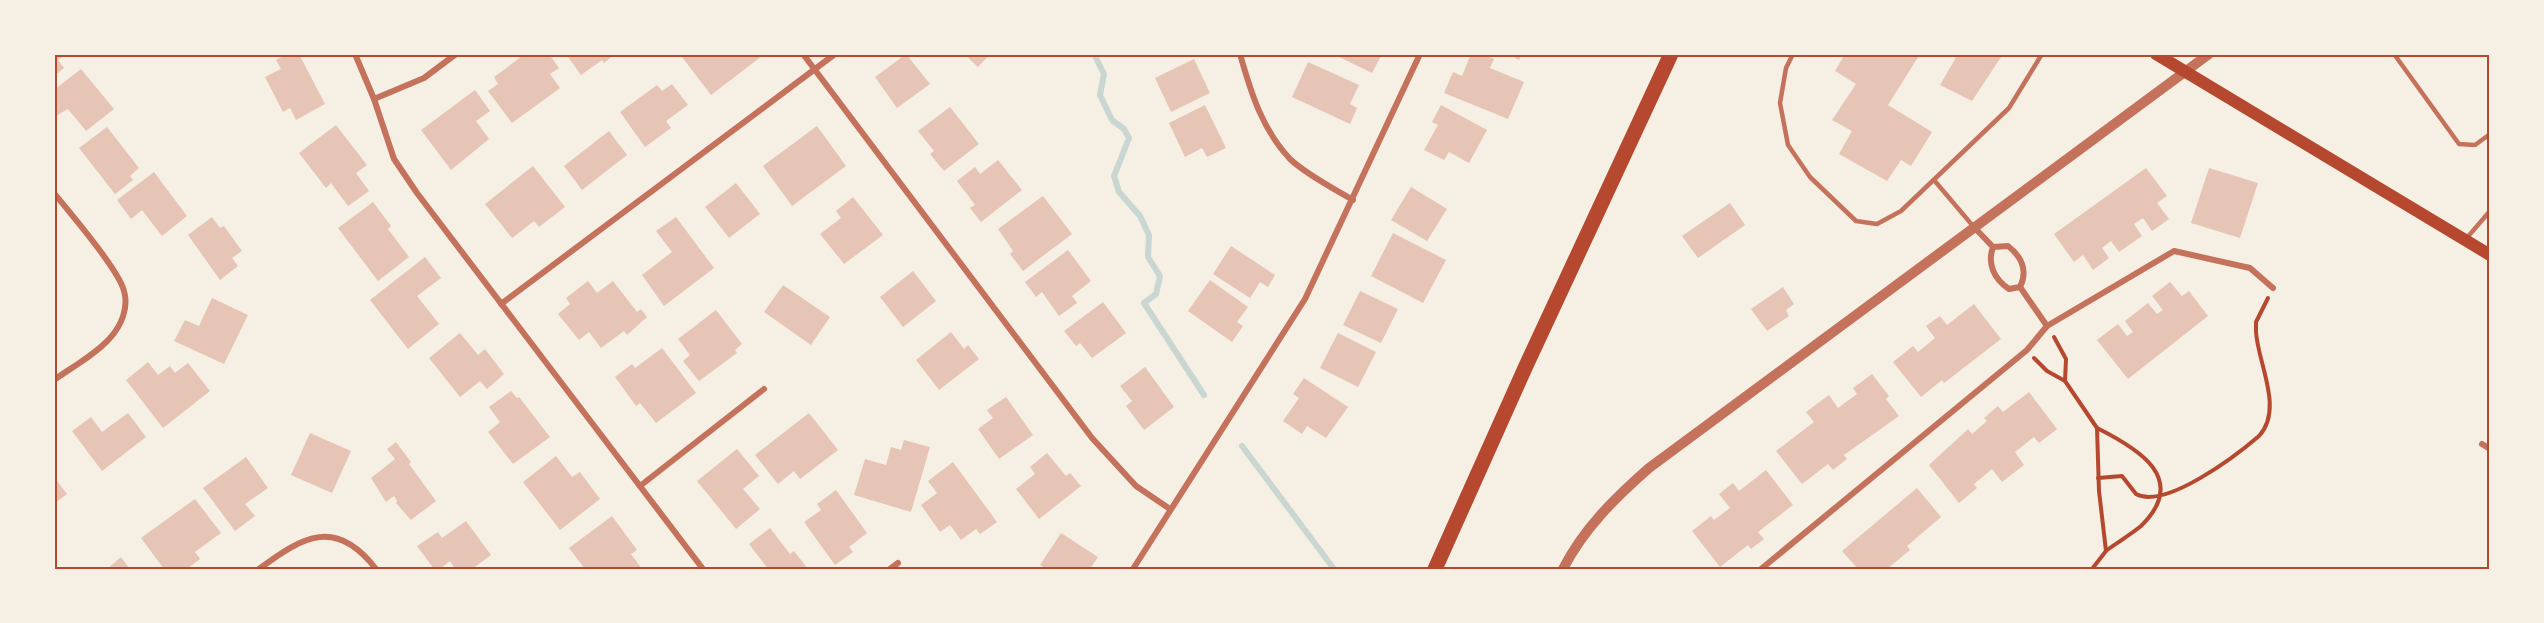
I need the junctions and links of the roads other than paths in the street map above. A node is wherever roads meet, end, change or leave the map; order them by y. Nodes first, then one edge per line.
1 (355, 54) edge
2 (456, 54) edge
3 (803, 54) edge
4 (836, 54) edge
5 (1240, 54) edge
6 (1420, 54) edge
7 (1671, 54) edge
8 (1793, 54) edge
9 (2042, 54) edge
10 (2156, 54) edge
11 (2209, 54) edge
12 (2394, 54) edge
13 (815, 70) junction
14 (2185, 72) junction
15 (374, 99) junction
16 (2490, 134) edge
17 (1934, 180) junction
18 (54, 193) edge
19 (1353, 200) junction
20 (2490, 211) edge
21 (1973, 226) junction
22 (2465, 240) junction
23 (1993, 247) junction
24 (2490, 255) edge
25 (2020, 287) junction
26 (2273, 288) road end
27 (501, 304) junction
28 (2047, 326) junction
29 (54, 380) edge
30 (764, 389) dead end
31 (2482, 444) dead end
32 (2490, 449) edge
33 (640, 486) junction
34 (1170, 509) junction
35 (898, 563) dead end
36 (259, 569) edge
37 (376, 569) edge
38 (704, 569) edge
39 (890, 569) edge
40 (1133, 569) edge
41 (1435, 569) edge
42 (1563, 569) edge
43 (1761, 569) edge

1 - 15 street
2 - 15 street
3 - 13 street
4 - 13 street
5 - 19 street
6 - 19 street
7 - 41 main road
8 - 17 lane
9 - 17 lane
10 - 14 main road
11 - 14 street
12 - 16 lane
13 - 27 street
13 - 34 street
14 - 21 street
14 - 22 main road
15 - 27 street
17 - 21 lane
18 - 29 street
19 - 34 street
20 - 22 lane
21 - 23 street
21 - 42 street
22 - 24 main road
23 - 25 street
23 - 25 street
25 - 28 street
26 - 28 street
27 - 33 street
28 - 43 street
30 - 33 street
31 - 32 street
33 - 38 street
34 - 40 street
35 - 39 street
36 - 37 street

